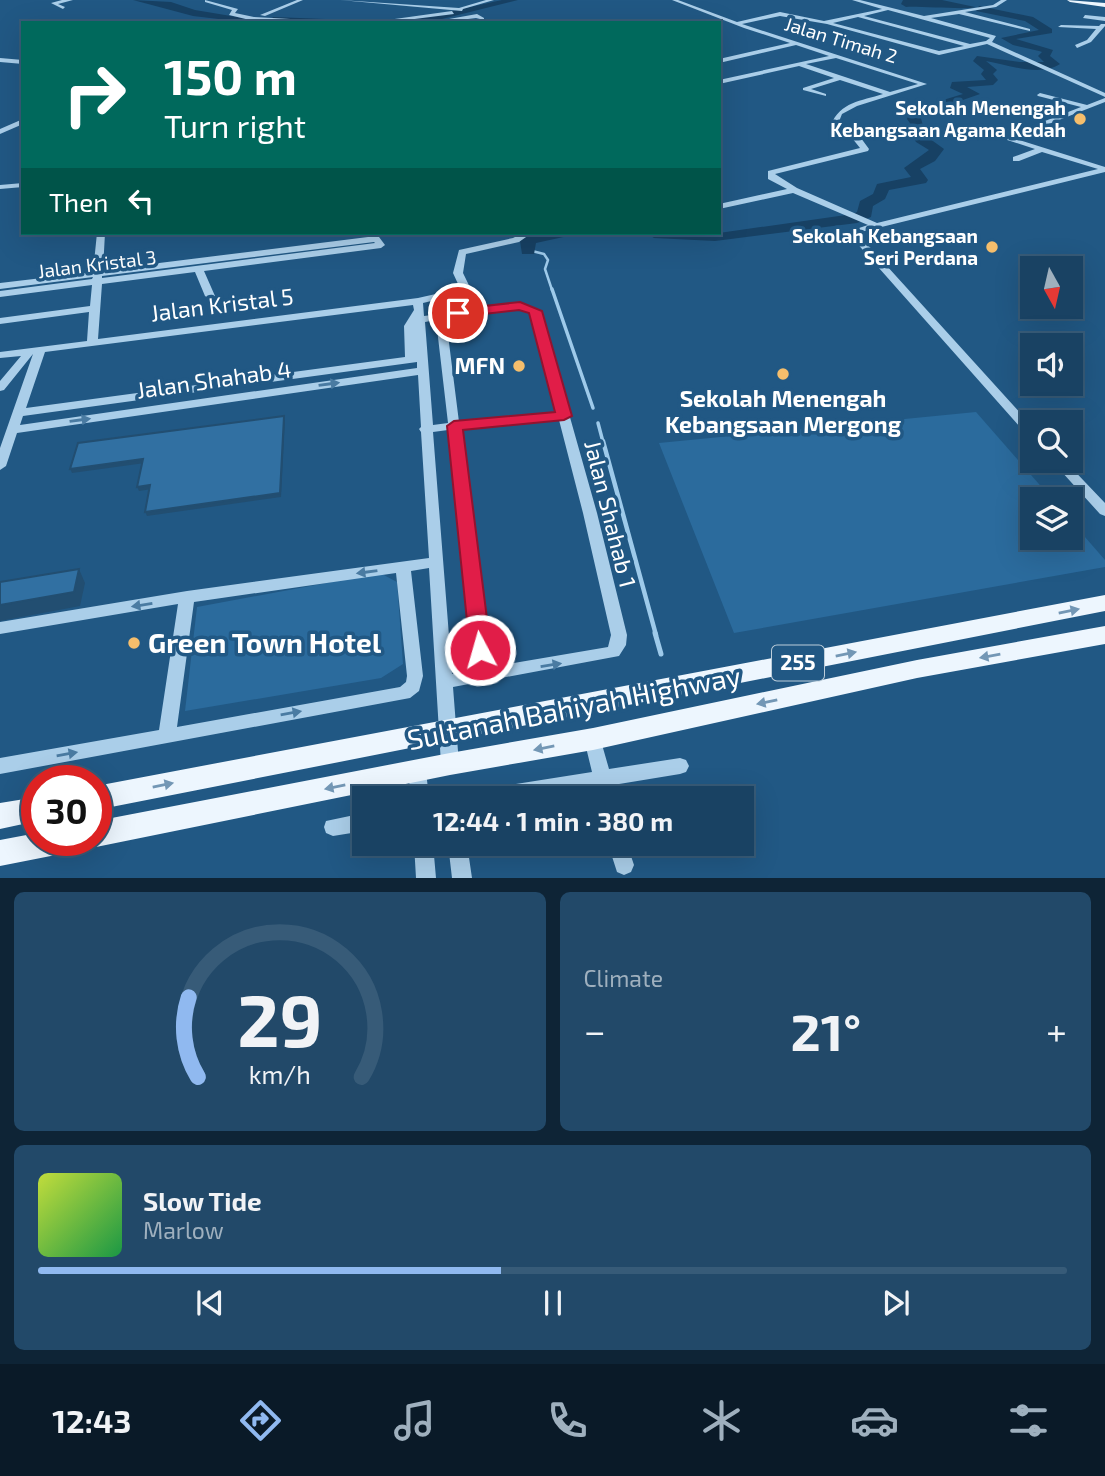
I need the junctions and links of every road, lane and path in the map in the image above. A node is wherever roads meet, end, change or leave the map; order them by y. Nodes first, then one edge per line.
1 (71, 0) edge
2 (301, 0) edge
3 (342, 0) edge
4 (492, 0) edge
5 (674, 0) edge
6 (854, 0) edge
7 (1005, 0) edge
8 (1070, 0) edge
9 (1085, 0) edge
10 (207, 1) edge
11 (685, 4) junction
12 (1105, 4) edge
13 (669, 7) dead end
14 (63, 8) dead end
15 (461, 9) junction
16 (888, 9) junction
17 (953, 11) junction
18 (857, 15) junction
19 (449, 17) edge
20 (1086, 17) dead end
21 (924, 18) junction
22 (254, 19) junction
23 (415, 19) edge
24 (482, 19) dead end
25 (248, 21) edge
26 (308, 21) edge
27 (392, 21) edge
28 (828, 23) junction
29 (736, 24) junction
30 (1103, 24) edge
31 (1061, 27) dead end
32 (1028, 30) dead end
33 (988, 42) junction
34 (794, 44) junction
35 (971, 46) junction
36 (1077, 46) dead end
37 (836, 56) junction
38 (0, 60) edge
39 (721, 61) edge
40 (21, 62) edge
41 (1031, 62) joint
42 (799, 64) junction
43 (840, 78) junction
44 (721, 82) edge
45 (888, 94) junction
46 (824, 95) dead end
47 (1040, 95) dead end
48 (1105, 95) edge
49 (1105, 100) edge
50 (1090, 107) junction
51 (0, 119) edge
52 (21, 122) edge
53 (21, 122) edge
54 (973, 128) dead end
55 (0, 132) edge
56 (1006, 138) junction
57 (1042, 149) junction
58 (1016, 159) dead end
59 (1105, 169) edge
60 (21, 185) edge
61 (0, 187) edge
62 (794, 190) junction
63 (721, 207) edge
64 (854, 216) joint
65 (869, 222) junction
66 (101, 235) edge
67 (521, 235) edge
68 (198, 261) junction
69 (98, 274) junction
70 (0, 278) edge
71 (0, 286) edge
72 (0, 294) edge
73 (449, 294) dead end
74 (210, 296) dead end
75 (96, 308) junction
76 (419, 310) junction
77 (476, 311) junction
78 (441, 316) junction
79 (0, 321) edge
80 (92, 342) junction
81 (35, 350) junction
82 (0, 355) edge
83 (418, 363) junction
84 (1, 383) edge
85 (18, 413) junction
86 (564, 416) junction
87 (1020, 420) edge
88 (454, 426) junction
89 (425, 429) junction
90 (13, 430) junction
91 (0, 466) edge
92 (1069, 473) edge
93 (1105, 511) edge
94 (435, 562) junction
95 (403, 566) junction
96 (187, 597) junction
97 (1105, 603) edge
98 (1, 628) edge
99 (1105, 635) edge
100 (483, 675) junction
101 (443, 682) junction
102 (446, 729) junction
103 (167, 736) junction
104 (593, 739) junction
105 (450, 764) junction
106 (0, 766) edge
107 (680, 766) dead end
108 (417, 771) junction
109 (603, 779) junction
110 (419, 786) edge
111 (557, 786) edge
112 (604, 786) edge
113 (112, 795) edge
114 (21, 812) edge
115 (0, 816) edge
116 (352, 824) edge
117 (333, 827) dead end
118 (112, 831) edge
119 (21, 849) edge
120 (0, 853) edge
121 (425, 856) edge
122 (459, 856) edge
123 (621, 856) edge
124 (624, 865) dead end
125 (426, 877) edge
126 (462, 877) edge

1 - 14 street
2 - 22 street
3 - 15 street
4 - 15 street
5 - 11 street, Jalan Timah 2
6 - 16 street
7 - 17 street
8 - 12 main road
9 - 12 main road
10 - 22 street
11 - 13 street
11 - 29 street, Jalan Timah 2
15 - 19 street
16 - 18 street
16 - 21 street
17 - 21 street
17 - 32 street
18 - 28 street
18 - 35 street
19 - 23 street
19 - 24 street
20 - 30 street
21 - 33 street
22 - 25 street
22 - 26 street
23 - 27 street
28 - 29 street
28 - 35 street
29 - 34 street, Jalan Timah 2
30 - 31 street
30 - 36 street
33 - 35 street
33 - 41 street
34 - 37 street, Jalan Timah 2
34 - 39 street
37 - 42 street
37 - 45 street, Jalan Timah 2
38 - 40 street
41 - 48 street
42 - 43 street
42 - 44 street
43 - 45 street
43 - 46 street
45 - 62 street
47 - 50 street
49 - 50 street
50 - 56 street
51 - 52 street
53 - 55 street
54 - 56 street
56 - 57 street
57 - 58 street
57 - 59 street
59 - 65 street
60 - 61 street
62 - 63 street
62 - 64 street
64 - 65 street
65 - 87 street
66 - 69 street
67 - 77 street
68 - 68 street
68 - 69 street, Jalan Kristal 3
68 - 69 street
68 - 74 street
69 - 70 street
69 - 71 street
69 - 72 street, Jalan Kristal 3
69 - 75 street
73 - 76 street, Jalan Kristal 5
75 - 79 street
75 - 80 street
76 - 78 street, Jalan Shahab 1
76 - 80 street, Jalan Kristal 5
76 - 83 street
77 - 78 street, Jalan Shahab 1
77 - 86 street, Jalan Shahab 1
78 - 88 street
80 - 81 street, Jalan Kristal 5
81 - 82 street, Jalan Kristal 5
81 - 84 street
81 - 85 street
83 - 85 street
83 - 89 street
90 -> 83 street, Jalan Shahab 4
85 - 90 street
86 - 88 street
100 -> 86 street, Jalan Shahab 1
88 - 89 street
88 - 100 street
89 - 94 street
90 - 91 street
92 - 93 street
94 - 95 street
94 - 101 street
95 -> 96 street
103 -> 95 street
96 -> 98 street
96 - 103 street
102 -> 97 main road, Sultanah Bahiyah Highway / 255
99 -> 104 main road, Sultanah Bahiyah Highway / 255
100 - 101 street, Jalan Shahab 1
101 - 102 street
102 - 105 street
113 -> 102 main road, Sultanah Bahiyah Highway / 255
106 -> 103 street
104 -> 105 main road, Sultanah Bahiyah Highway / 255
104 - 109 street
105 - 108 main road, Sultanah Bahiyah Highway / 255
107 - 109 street
108 - 110 street
108 -> 118 main road, Sultanah Bahiyah Highway / 255
109 - 111 street
109 - 112 street
114 - 115 main road
116 - 117 street
119 - 120 main road
121 - 125 street
122 - 126 street
123 - 124 street

